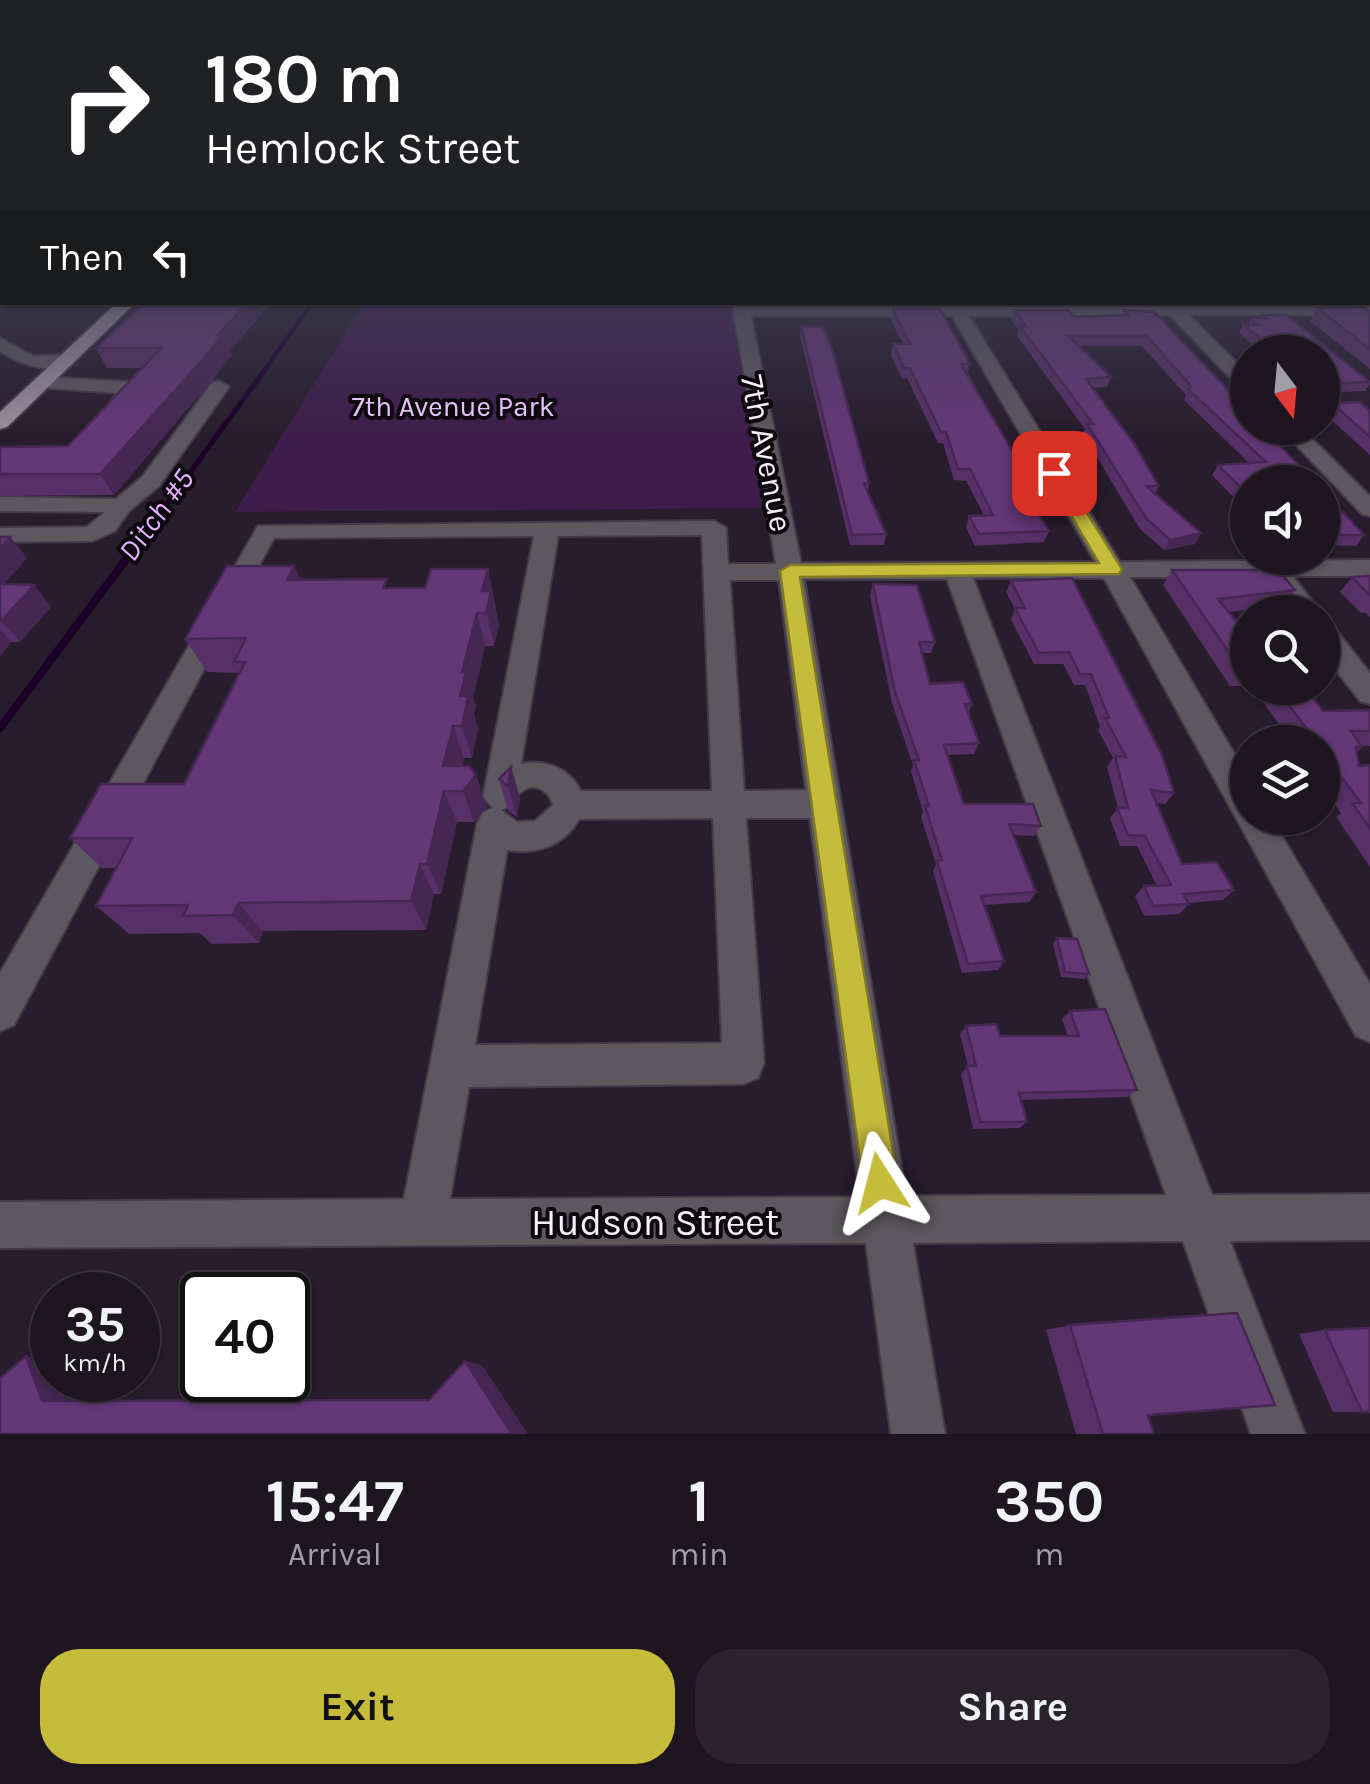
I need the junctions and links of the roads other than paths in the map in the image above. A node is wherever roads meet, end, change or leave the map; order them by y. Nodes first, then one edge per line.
1 (125, 305) edge
2 (1070, 306) edge
3 (1171, 306) edge
4 (740, 307) edge
5 (858, 307) edge
6 (955, 307) edge
7 (1282, 310) junction
8 (1370, 310) edge
9 (1311, 335) edge
10 (0, 343) edge
11 (67, 360) junction
12 (1230, 366) edge
13 (42, 384) junction
14 (219, 388) dead end
15 (4, 416) edge
16 (95, 430) edge
17 (1307, 445) edge
18 (0, 504) edge
19 (1370, 509) edge
20 (117, 510) junction
21 (547, 529) junction
22 (0, 535) edge
23 (1230, 568) edge
24 (1340, 568) edge
25 (1370, 568) edge
26 (1112, 569) junction
27 (957, 570) junction
28 (790, 571) junction
29 (716, 572) junction
30 (1279, 575) edge
31 (1294, 595) edge
32 (1340, 655) edge
33 (1370, 693) edge
34 (1230, 776) edge
35 (729, 804) junction
36 (824, 804) junction
37 (569, 805) junction
38 (497, 808) junction
39 (1264, 835) edge
40 (0, 1011) edge
41 (1370, 1022) edge
42 (451, 1066) junction
43 (1370, 1217) edge
44 (1198, 1218) junction
45 (886, 1220) junction
46 (423, 1223) junction
47 (0, 1225) edge
48 (918, 1434) edge
49 (1278, 1434) edge

1 - 11 main road
2 - 3 street
2 - 6 street
3 - 7 street
3 - 12 street
4 - 5 street
4 - 28 street, 7th Avenue
5 - 6 street
6 - 26 street
7 - 8 street
7 - 9 street
10 - 11 street
11 - 13 main road
13 - 15 main road
13 - 16 street
14 - 20 street
17 - 19 street
18 - 20 street
20 - 22 street
21 - 29 street
21 - 38 street
21 - 40 street
23 - 26 street
24 - 25 street
26 - 27 street
26 - 34 street
27 - 28 street
27 - 44 street
28 - 29 street
28 - 36 street, 7th Avenue
29 - 35 street
30 - 31 street
32 - 33 street
35 - 36 street
35 - 37 street
35 - 42 street
36 - 45 street, 7th Avenue
37 - 38 street
37 - 38 street
38 - 42 street
39 - 41 street
42 - 46 street
43 - 44 street, Hudson Street
44 - 45 street, Hudson Street
44 - 49 street
45 - 46 street, Hudson Street
45 - 48 street, 7th Avenue
46 - 47 street, Hudson Street

